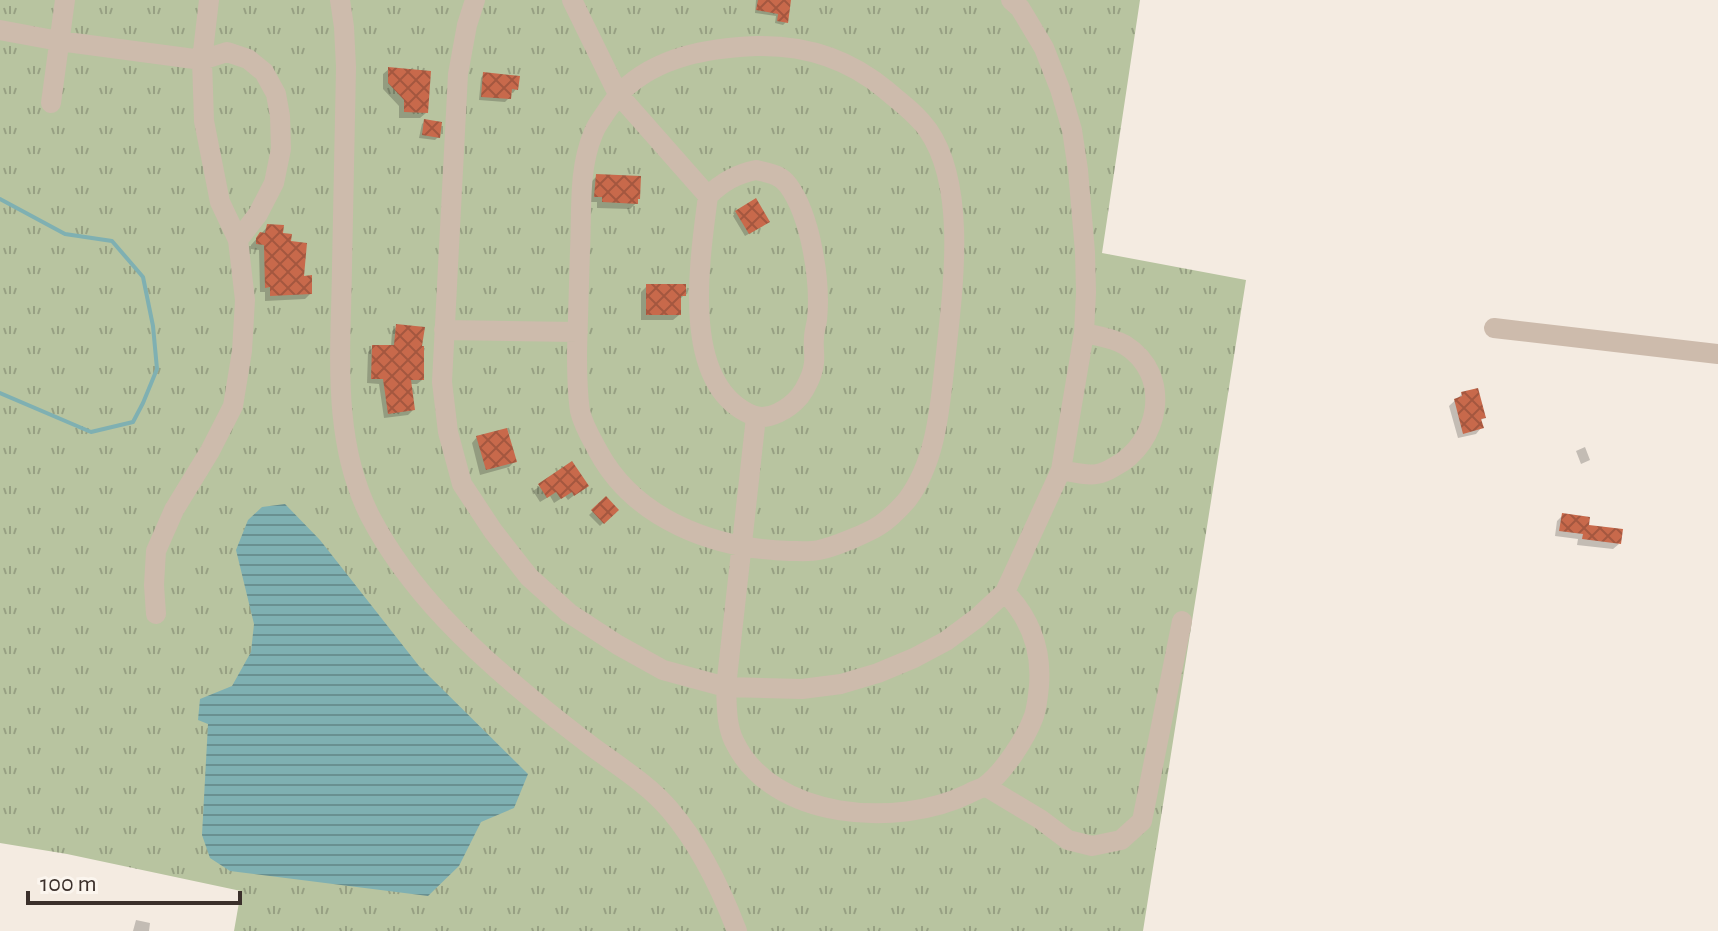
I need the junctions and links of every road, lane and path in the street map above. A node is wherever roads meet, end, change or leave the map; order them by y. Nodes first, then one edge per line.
1 (65, 0) edge
2 (209, 0) edge
3 (340, 0) edge
4 (475, 0) edge
5 (572, 0) edge
6 (1020, 3) edge
7 (0, 30) edge
8 (59, 41) junction
9 (202, 60) junction
10 (618, 94) junction
11 (51, 103) dead end
12 (708, 196) junction
13 (238, 240) junction
14 (1494, 328) dead end
15 (444, 330) junction
16 (578, 332) junction
17 (1084, 333) junction
18 (1718, 354) edge
19 (756, 417) junction
20 (1061, 470) junction
21 (742, 547) junction
22 (1005, 592) junction
23 (156, 614) dead end
24 (1182, 621) dead end
25 (726, 687) junction
26 (985, 786) junction
27 (737, 931) edge

1 - 8 street
2 - 9 street
3 - 27 street
4 - 15 street
5 - 10 street
6 - 17 street
7 - 8 street
8 - 9 street
8 - 11 street
9 - 13 street
9 - 13 street
10 - 12 street
10 - 16 street
10 - 21 street
12 - 19 street
12 - 19 street
13 - 23 street
14 - 18 street
15 - 16 street
15 - 25 street
16 - 21 street
17 - 20 street
17 - 20 street
19 - 21 street
20 - 22 street
21 - 25 street
22 - 25 street
22 - 26 street
24 - 26 street
25 - 26 street

